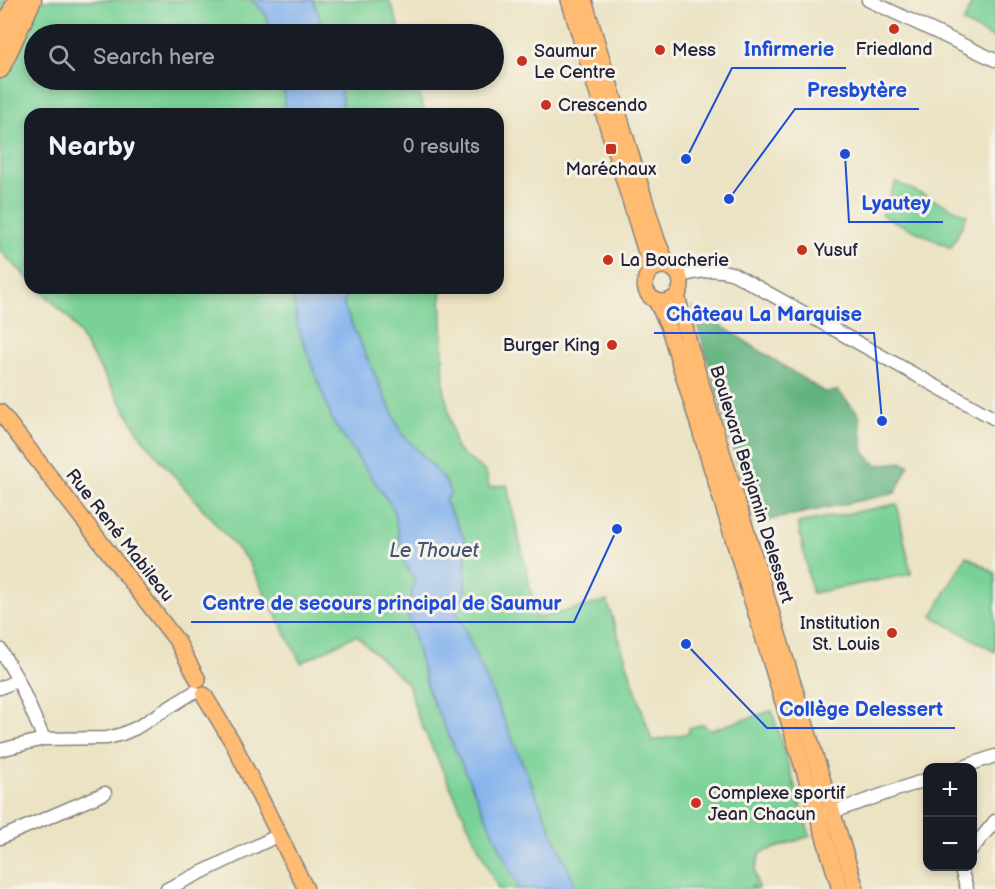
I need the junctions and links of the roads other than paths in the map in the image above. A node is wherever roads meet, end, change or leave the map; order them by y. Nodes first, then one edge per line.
1 (17, 0) edge
2 (33, 0) edge
3 (569, 0) edge
4 (584, 0) edge
5 (868, 0) edge
6 (0, 38) edge
7 (995, 60) edge
8 (0, 69) edge
9 (668, 266) junction
10 (649, 271) junction
11 (680, 276) junction
12 (677, 296) junction
13 (656, 301) junction
14 (993, 415) edge
15 (1, 417) edge
16 (1, 652) edge
17 (18, 680) junction
18 (0, 688) edge
19 (198, 689) junction
20 (44, 739) junction
21 (0, 750) edge
22 (995, 756) edge
23 (975, 763) edge
24 (923, 780) edge
25 (105, 793) dead end
26 (825, 815) junction
27 (995, 822) edge
28 (279, 835) junction
29 (0, 838) edge
30 (977, 843) edge
31 (961, 871) edge
32 (166, 889) edge
33 (306, 889) edge
34 (840, 889) edge
35 (856, 889) edge
36 (967, 889) edge

1 - 6 highway
2 - 8 highway
3 - 10 main road
4 - 9 main road
5 - 7 street
9 - 10 main road
9 - 11 main road
10 - 13 main road
11 - 12 main road
11 - 14 street
12 - 13 main road
12 - 26 main road, Boulevard Benjamin Delessert
13 - 26 main road, Boulevard Benjamin Delessert
15 - 19 main road, Rue René Mabileau
16 - 17 street
17 - 18 street
17 - 20 street
19 - 20 street
19 - 28 main road, Rue René Mabileau
20 - 21 street
22 - 23 street
24 - 26 street
25 - 29 street
26 - 34 main road, Boulevard Benjamin Delessert
26 - 35 main road, Boulevard Benjamin Delessert
27 - 30 street
28 - 32 street
28 - 33 main road, Rue René Mabileau
31 - 36 street

